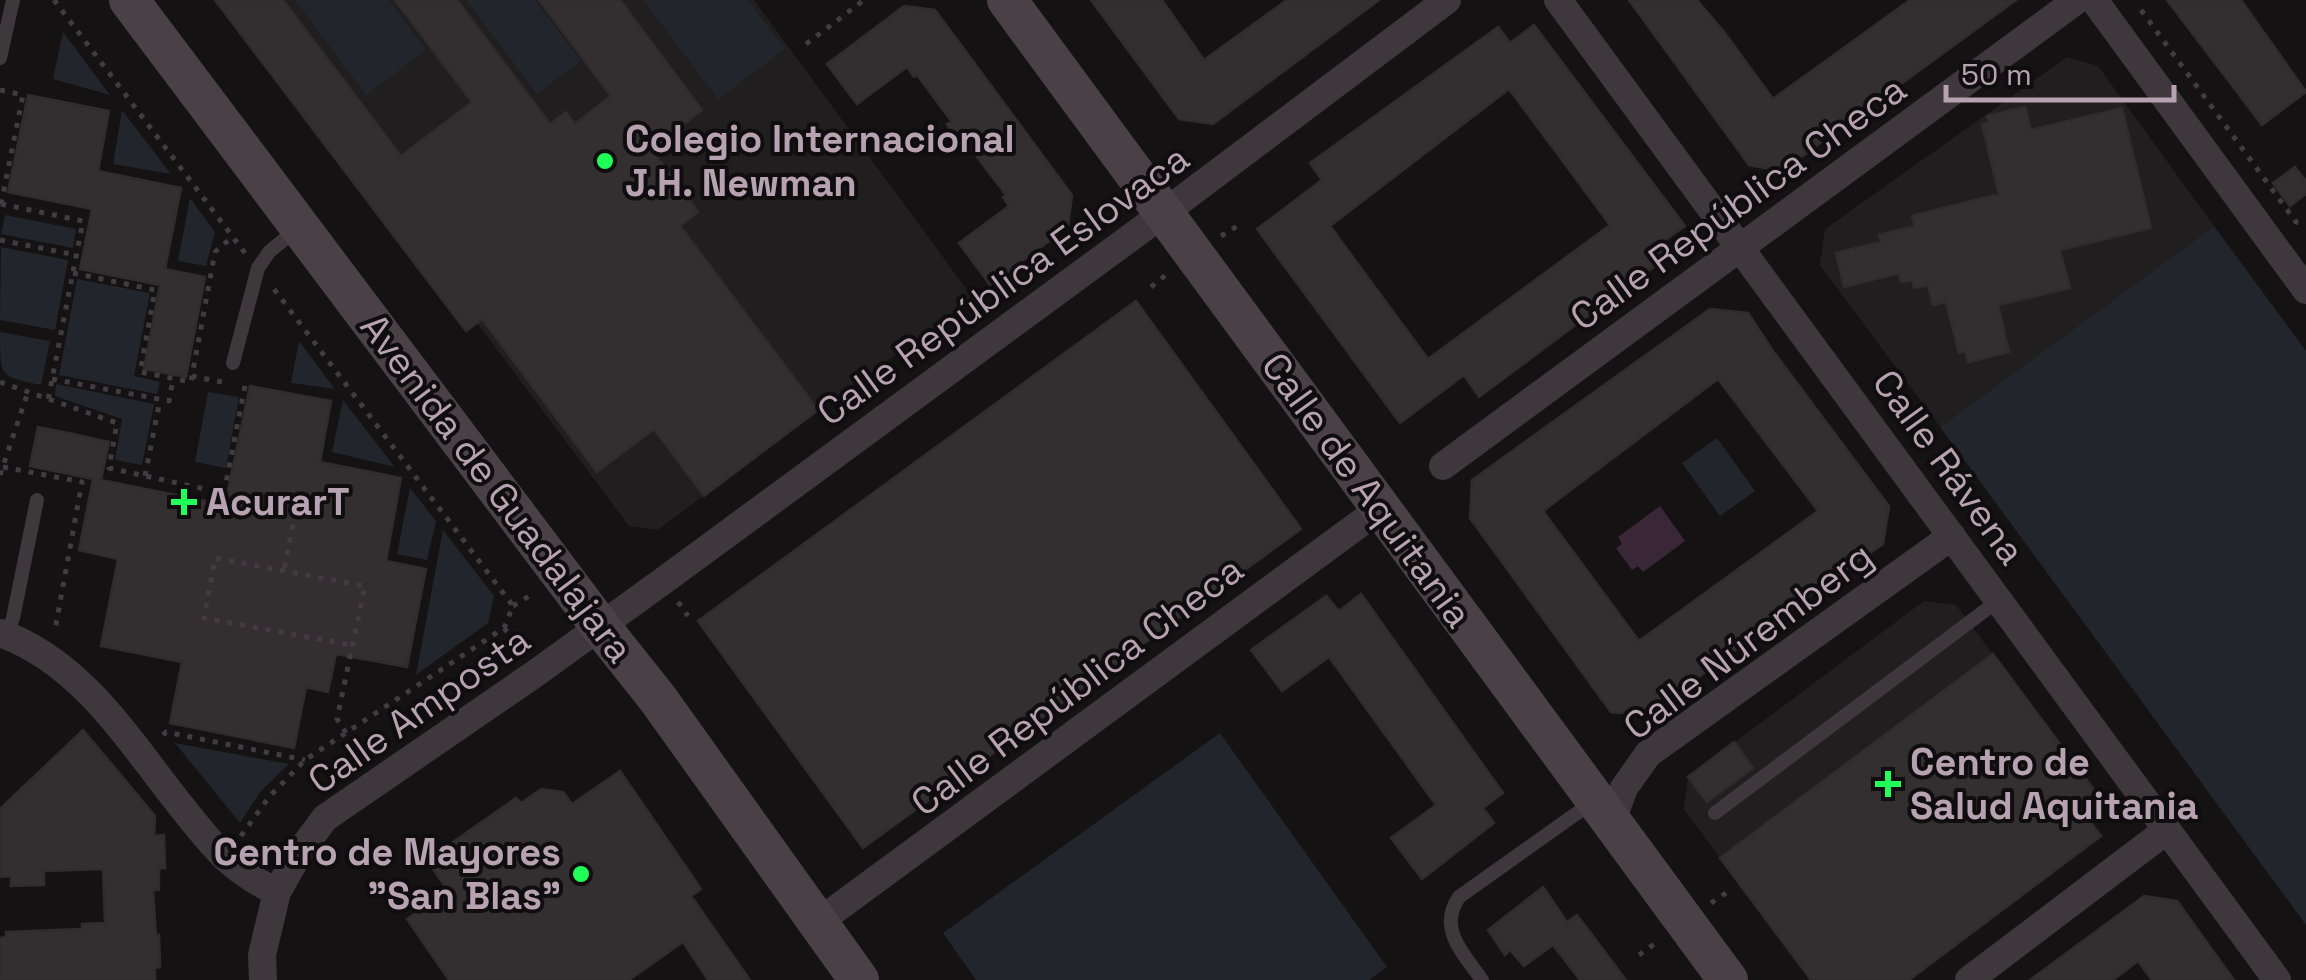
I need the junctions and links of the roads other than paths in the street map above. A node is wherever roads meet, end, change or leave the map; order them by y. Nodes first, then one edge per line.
1 (13, 0) edge
2 (129, 0) edge
3 (1007, 0) edge
4 (1446, 0) edge
5 (1558, 0) edge
6 (2077, 0) edge
7 (2094, 0) edge
8 (0, 58) edge
9 (1164, 213) junction
10 (299, 228) junction
11 (1741, 248) junction
12 (2303, 280) edge
13 (233, 363) dead end
14 (1444, 466) dead end
15 (38, 500) dead end
16 (1381, 508) junction
17 (1952, 536) junction
18 (2000, 600) junction
19 (600, 626) junction
20 (4, 634) edge
21 (1603, 812) junction
22 (1715, 813) dead end
23 (2167, 830) junction
24 (277, 892) junction
25 (817, 923) junction
26 (263, 980) edge
27 (859, 980) edge
28 (1482, 980) edge
29 (1728, 980) edge
30 (1969, 980) edge
31 (2277, 980) edge

1 - 8 lane
2 - 10 street, Avenida de Guadalajara
3 - 9 street, Calle de Aquitania
4 - 9 street, Calle República Eslovaca
5 - 11 street, Calle Rávena
6 - 11 street, Calle República Checa
7 - 12 street
9 - 16 street, Calle de Aquitania
9 - 19 street, Calle República Eslovaca
10 - 13 lane
10 - 19 street, Avenida de Guadalajara
11 - 14 street, Calle República Checa
11 - 17 street, Calle Rávena
15 - 20 lane
16 - 21 street, Calle de Aquitania
16 - 25 street, Calle República Checa
17 - 18 street, Calle Rávena
17 - 21 street, Calle Núremberg
18 - 22 lane
18 - 23 street, Calle Rávena
19 - 24 street, Calle Amposta
19 - 25 street, Avenida de Guadalajara
20 - 24 street
21 - 28 lane
21 - 29 street, Calle de Aquitania
23 - 30 street
23 - 31 street, Calle Rávena
24 - 26 street, Calle Amposta
25 - 27 street, Avenida de Guadalajara

